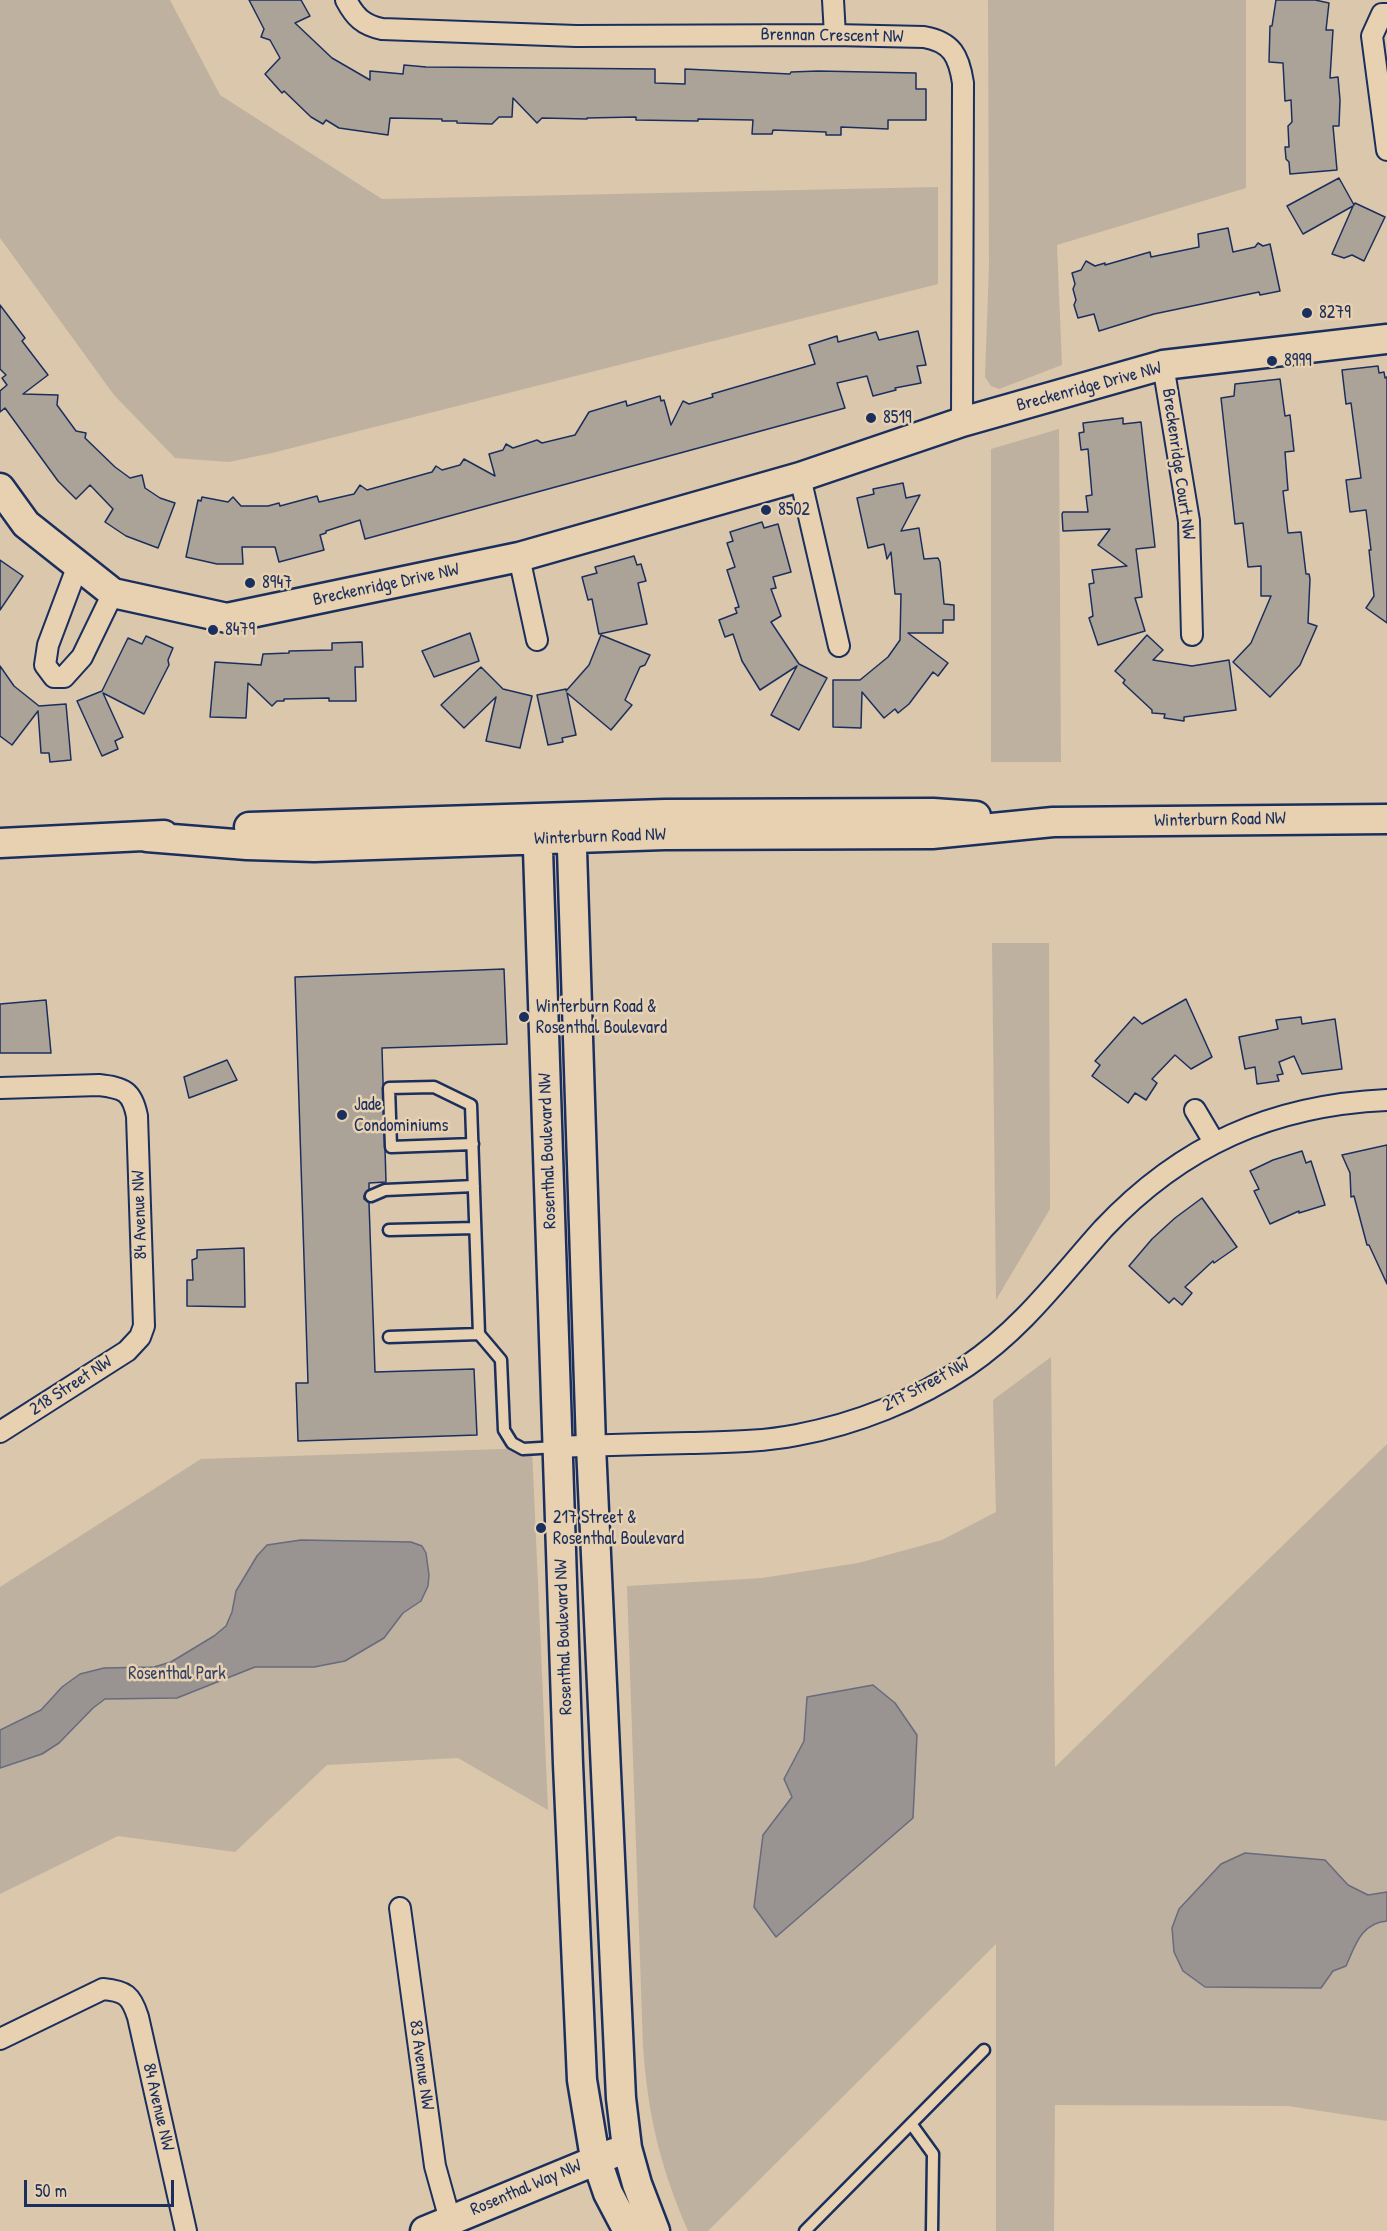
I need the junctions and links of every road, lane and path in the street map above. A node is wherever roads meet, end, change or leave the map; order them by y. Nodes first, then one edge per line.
1 (346, 0) edge
2 (833, 0) edge
3 (1387, 14) edge
4 (835, 34) junction
5 (1387, 150) edge
6 (1387, 339) edge
7 (1163, 366) junction
8 (962, 422) junction
9 (800, 477) junction
10 (0, 488) edge
11 (519, 557) junction
12 (78, 565) junction
13 (113, 593) junction
14 (1192, 635) dead end
15 (537, 640) dead end
16 (839, 646) dead end
17 (1387, 819) edge
18 (572, 828) junction
19 (537, 829) junction
20 (0, 843) edge
21 (0, 1088) edge
22 (1387, 1100) edge
23 (1195, 1110) dead end
24 (1214, 1142) junction
25 (472, 1144) junction
26 (474, 1186) junction
27 (371, 1190) dead end
28 (475, 1228) junction
29 (389, 1230) dead end
30 (478, 1334) junction
31 (140, 1337) joint
32 (389, 1337) dead end
33 (0, 1432) edge
34 (591, 1446) junction
35 (557, 1447) junction
36 (400, 1908) dead end
37 (0, 2039) edge
38 (984, 2050) dead end
39 (912, 2125) junction
40 (627, 2148) junction
41 (596, 2159) junction
42 (450, 2220) junction
43 (186, 2231) edge
44 (425, 2231) edge
45 (628, 2231) edge
46 (656, 2231) edge
47 (805, 2231) edge
48 (932, 2231) edge

1 - 4 street, Brennan Crescent NW
2 - 4 street
3 - 5 street
4 - 8 street, Brennan Crescent NW
6 - 7 street, Breckenridge Drive NW
7 - 8 street, Breckenridge Drive NW
7 - 14 street, Breckenridge Court NW
8 - 9 street, Breckenridge Drive NW
9 - 11 street, Breckenridge Drive NW
9 - 16 street
10 - 12 street, Breckenridge Drive NW
11 - 13 street, Breckenridge Drive NW
11 - 15 street
12 - 13 street, Breckenridge Drive NW
12 - 13 street
17 - 18 street, Winterburn Road NW
18 - 19 street, Winterburn Road NW
18 - 34 street, Rosenthal Boulevard NW
19 - 20 street, Winterburn Road NW
19 - 35 street, Rosenthal Boulevard NW
21 - 31 street, 84 Avenue NW
22 - 24 street, 217 Street NW
23 - 24 street
24 - 34 street, 217 Street NW
25 - 25 lane
25 - 26 lane
26 - 27 lane
26 - 28 lane
28 - 29 lane
28 - 30 lane
30 - 32 lane
30 - 35 lane
31 - 33 street, 218 Street NW
34 - 35 street, 217 Street NW
34 - 40 street, Rosenthal Boulevard NW
35 - 41 street, Rosenthal Boulevard NW
36 - 42 street, 83 Avenue NW
37 - 43 street, 84 Avenue NW
38 - 39 lane
39 - 47 lane
39 - 48 lane
40 - 41 street, Rosenthal Way NW
40 - 46 street, Rosenthal Boulevard NW
41 - 42 street, Rosenthal Way NW
41 - 45 street, Rosenthal Boulevard NW
42 - 44 street, Rosenthal Way NW

